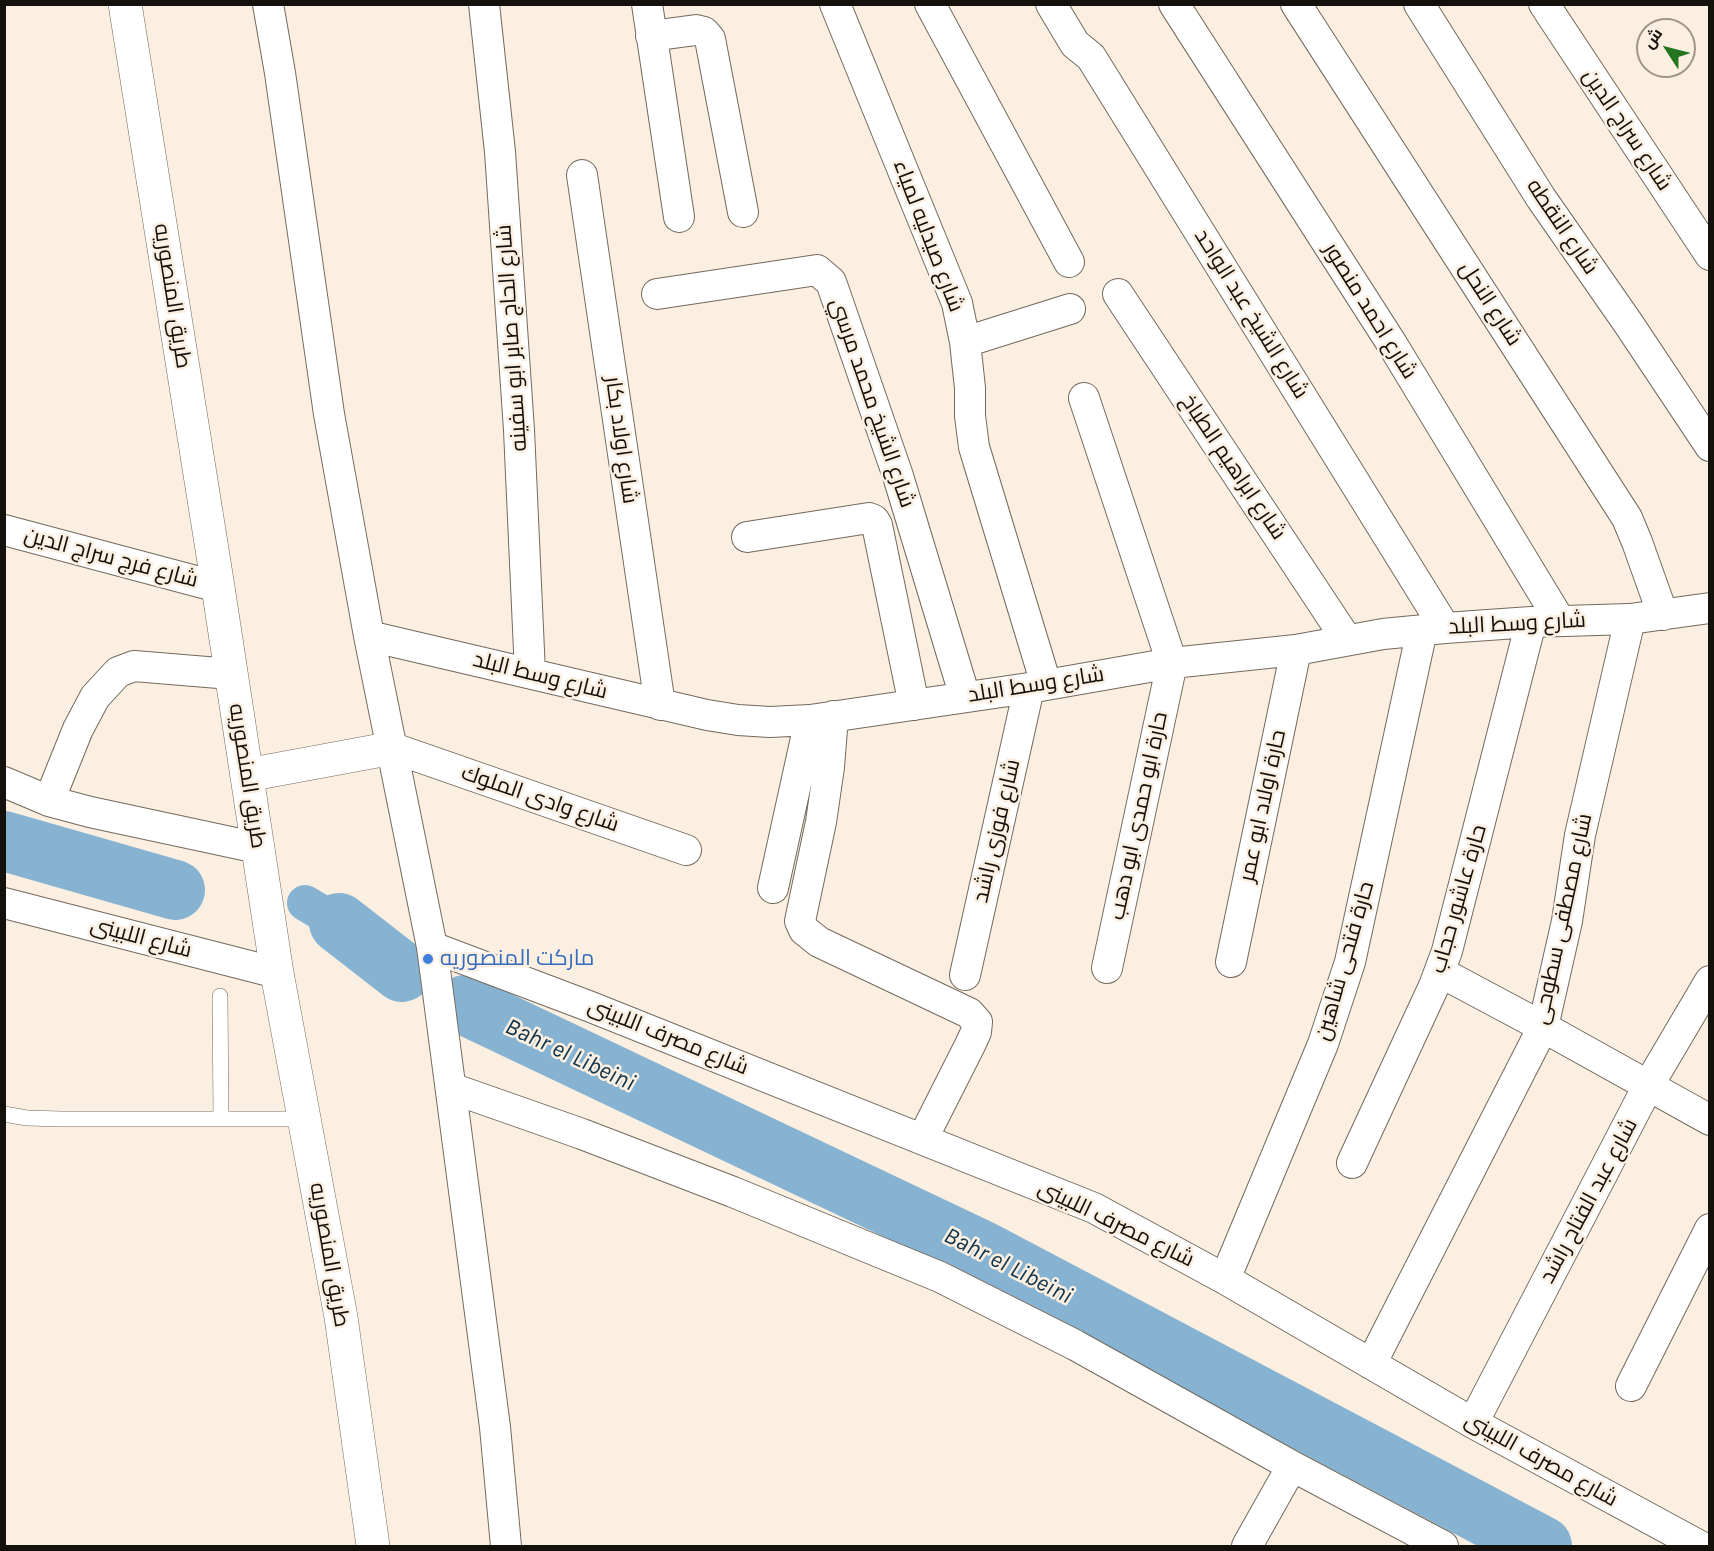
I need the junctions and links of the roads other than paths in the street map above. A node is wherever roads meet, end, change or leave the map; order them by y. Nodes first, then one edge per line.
1 (125, 4) edge
2 (268, 4) edge
3 (484, 4) edge
4 (647, 4) edge
5 (835, 4) edge
6 (930, 4) edge
7 (1052, 4) edge
8 (1174, 4) edge
9 (1296, 4) edge
10 (1419, 4) edge
11 (1544, 4) edge
12 (651, 36) junction
13 (582, 175) dead end
14 (743, 212) dead end
15 (678, 217) dead end
16 (1710, 255) edge
17 (1069, 262) dead end
18 (657, 294) dead end
19 (1118, 294) dead end
20 (1070, 309) dead end
21 (965, 342) junction
22 (1084, 398) dead end
23 (1710, 446) edge
24 (4, 530) edge
25 (747, 537) dead end
26 (218, 587) junction
27 (1710, 608) edge
28 (1663, 615) junction
29 (1630, 619) junction
30 (1560, 621) junction
31 (1531, 622) junction
32 (1434, 629) junction
33 (369, 636) junction
34 (1347, 640) junction
35 (1296, 650) junction
36 (1172, 663) junction
37 (530, 673) junction
38 (231, 674) junction
39 (1037, 686) junction
40 (965, 697) junction
41 (660, 705) junction
42 (914, 705) junction
43 (821, 718) junction
44 (393, 748) junction
45 (247, 775) junction
46 (4, 782) edge
47 (49, 801) junction
48 (258, 848) junction
49 (687, 850) dead end
50 (773, 888) dead end
51 (4, 903) edge
52 (432, 947) junction
53 (1231, 962) dead end
54 (1107, 968) dead end
55 (1440, 972) junction
56 (277, 973) junction
57 (965, 975) dead end
58 (1710, 981) edge
59 (220, 996) dead end
60 (1543, 1027) junction
61 (1648, 1086) junction
62 (451, 1088) junction
63 (4, 1114) edge
64 (221, 1119) junction
65 (304, 1119) junction
66 (1710, 1120) edge
67 (923, 1138) junction
68 (1352, 1163) dead end
69 (1710, 1229) edge
70 (1225, 1279) junction
71 (1371, 1364) junction
72 (1631, 1386) dead end
73 (1473, 1424) junction
74 (1292, 1466) junction
75 (373, 1546) edge
76 (506, 1546) edge
77 (1247, 1546) edge
78 (1443, 1546) edge
79 (1700, 1546) edge

1 - 26 main road, طريق المنصوريه
2 - 33 street
3 - 37 street, شارع الحاج صابر ابو سفينه
4 - 12 street
5 - 21 street, شارع صيدليه لمياء
6 - 17 street
7 - 32 street, شارع الشيخ عبد الواحد
8 - 30 street, شارع احمد منصور
9 - 28 street, شارع النحل
10 - 23 street, شارع النقطه
11 - 16 street, شارع سراج الدين
12 - 14 street
12 - 15 street
13 - 41 street, شارع اولاد بكار
18 - 40 street, شارع الشيخ محمد مرسي
19 - 34 street, شارع ابراهيم الطباخ
20 - 21 street
21 - 39 street, شارع صيدليه لمياء
22 - 36 street
24 - 26 street, شارع فرج سراج الدين
25 - 42 street
26 - 38 main road, طريق المنصوريه
27 - 28 street, شارع وسط البلد
28 - 29 street, شارع وسط البلد
29 - 30 street, شارع وسط البلد
29 - 60 street, شارع مصطفى سطوحى
30 - 31 street, شارع وسط البلد
31 - 32 street, شارع وسط البلد
31 - 55 street, حارة عاشور حجاب
32 - 34 street, شارع وسط البلد
32 - 70 street, حارة فتحى شاهين
33 - 37 street, شارع وسط البلد
33 - 44 street
34 - 35 street, شارع وسط البلد
35 - 36 street, شارع وسط البلد
35 - 53 street, حارة اولاد ابو عمر
36 - 39 street, شارع وسط البلد
36 - 54 street, حارة ابو حمدى ابو دهب
37 - 41 street, شارع وسط البلد
38 - 45 main road, طريق المنصوريه
38 - 47 street
39 - 40 street, شارع وسط البلد
39 - 57 street, شارع فوزى راشد
40 - 42 street, شارع وسط البلد
41 - 43 street, شارع وسط البلد
42 - 43 street, شارع وسط البلد
43 - 50 street
43 - 67 street
44 - 45 main road
44 - 49 street, شارع وادى الملوك
44 - 52 street
45 - 48 main road, طريق المنصوريه
46 - 47 street
47 - 48 street
48 - 56 main road, طريق المنصوريه
51 - 56 street, شارع اللبينى
52 - 62 street
52 - 67 street, شارع مصرف اللبينى
55 - 60 street
55 - 68 street, حارة عاشور حجاب
56 - 65 main road, طريق المنصوريه
58 - 61 street, شارع عبد الفتاح راشد
59 - 64 lane
60 - 61 street
60 - 71 street, شارع مصطفى سطوحى
61 - 66 street
61 - 73 street, شارع عبد الفتاح راشد
62 - 74 street
62 - 76 street
63 - 64 lane
64 - 65 lane
65 - 75 main road, طريق المنصوريه
67 - 70 street, شارع مصرف اللبينى
69 - 72 street
70 - 71 street, شارع مصرف اللبينى
71 - 73 street, شارع مصرف اللبينى
73 - 79 street, شارع مصرف اللبينى
74 - 77 street
74 - 78 street

